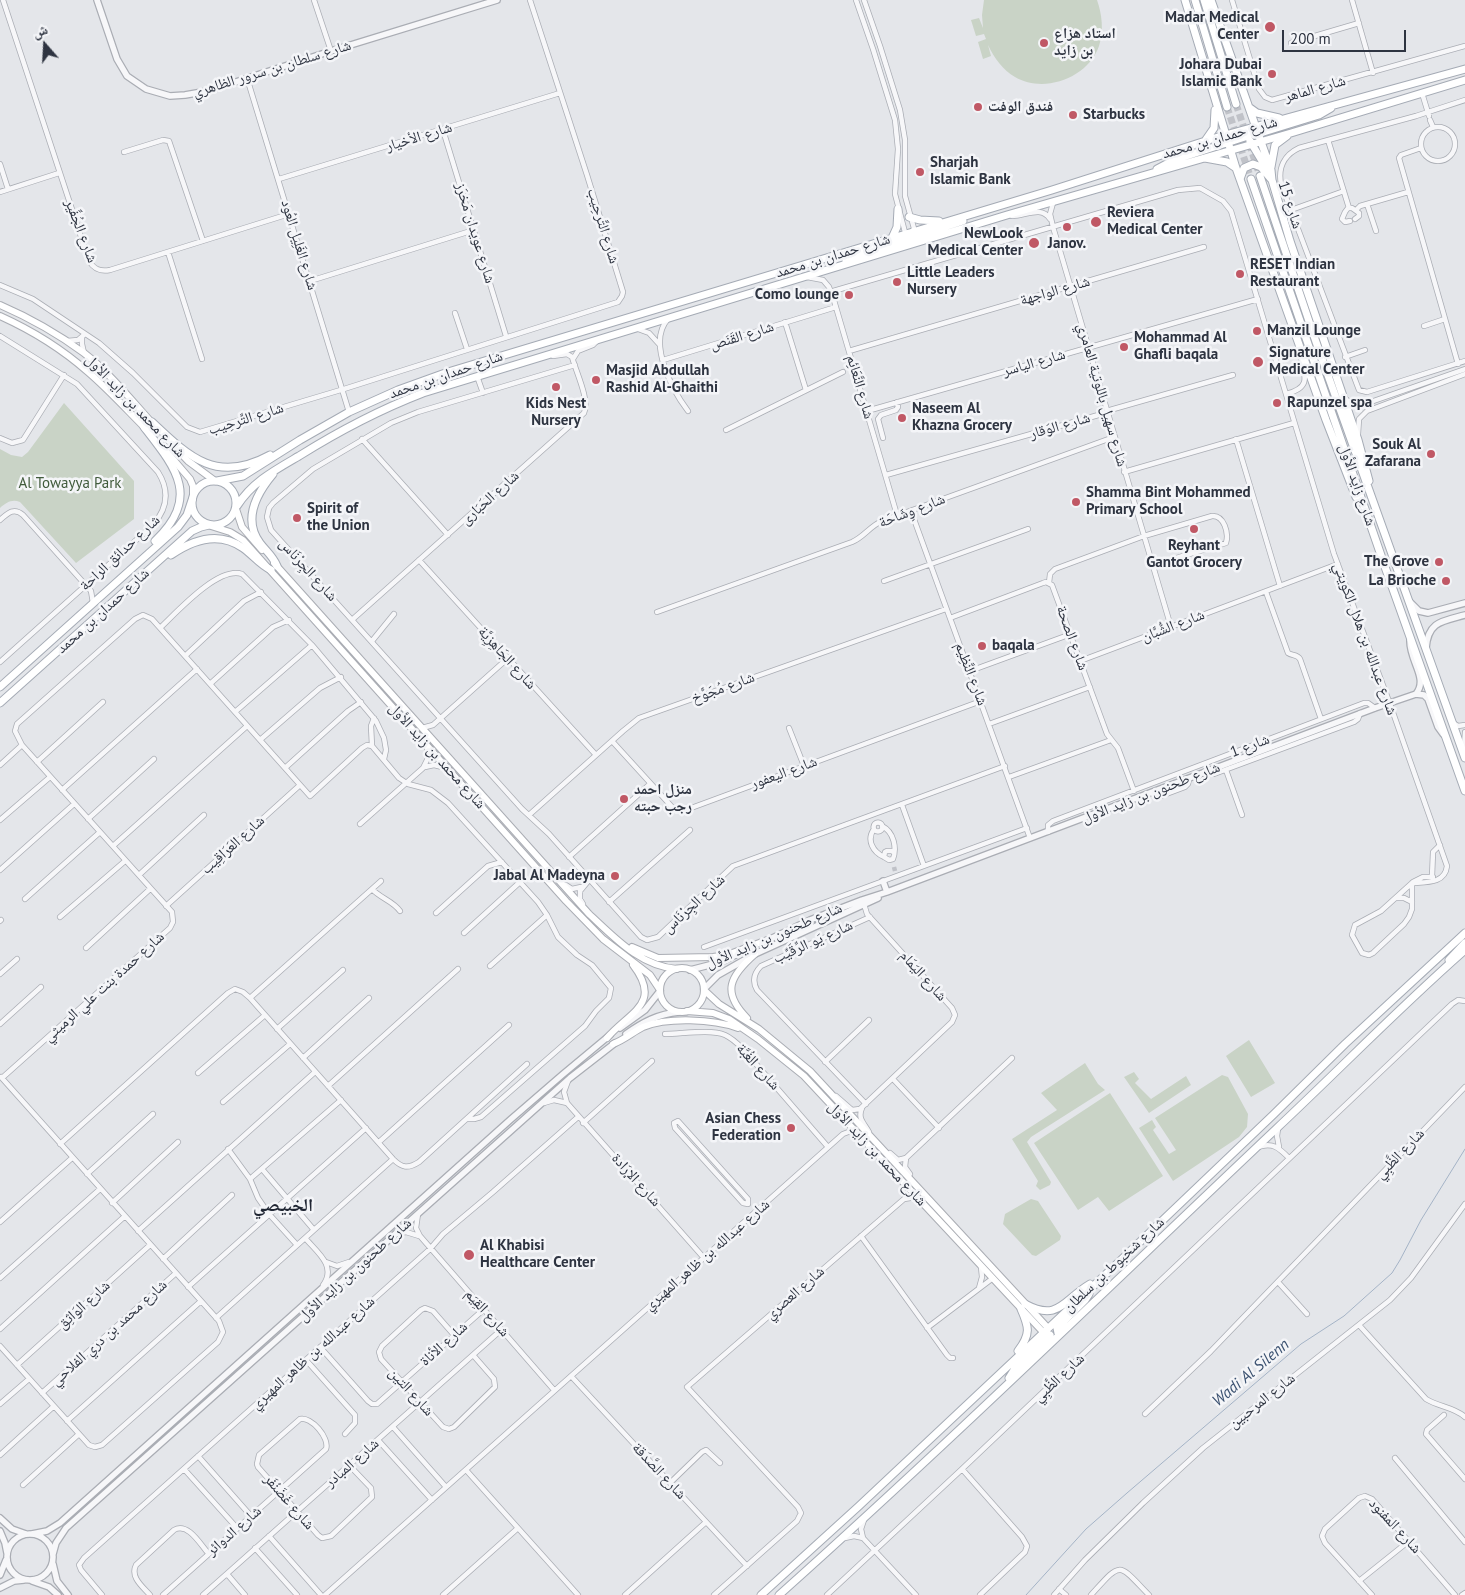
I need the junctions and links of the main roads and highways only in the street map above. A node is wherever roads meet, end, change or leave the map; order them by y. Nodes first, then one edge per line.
1 (1185, 0) edge
2 (1194, 0) edge
3 (1204, 0) edge
4 (1211, 0) edge
5 (1463, 70) edge
6 (1465, 80) edge
7 (1215, 103) junction
8 (1236, 104) tunnel mouth
9 (1335, 104) junction
10 (1248, 106) junction
11 (1227, 107) tunnel mouth
12 (1285, 119) junction
13 (1291, 133) junction
14 (1258, 134) junction
15 (1226, 135) junction
16 (1248, 139) junction
17 (1205, 141) junction
18 (1229, 146) junction
19 (1202, 158) junction
20 (1236, 168) junction
21 (1271, 170) junction
22 (1151, 173) junction
23 (1260, 176) tunnel mouth
24 (1251, 179) tunnel mouth
25 (1240, 180) junction
26 (1272, 180) junction
27 (898, 209) road end
28 (978, 211) junction
29 (910, 216) road end
30 (947, 221) junction
31 (916, 237) junction
32 (892, 238) junction
33 (908, 240) junction
34 (0, 305) edge
35 (0, 316) edge
36 (152, 422) junction
37 (144, 428) junction
38 (300, 440) junction
39 (278, 468) junction
40 (216, 481) junction
41 (193, 500) junction
42 (236, 507) junction
43 (1375, 508) junction
44 (210, 525) junction
45 (136, 564) junction
46 (1384, 564) junction
47 (274, 568) junction
48 (142, 575) junction
49 (0, 687) edge
50 (0, 703) edge
51 (1464, 757) edge
52 (1465, 791) edge
53 (1465, 933) edge
54 (770, 939) road end
55 (619, 941) junction
56 (1465, 943) edge
57 (1465, 950) edge
58 (755, 954) road end
59 (1465, 955) edge
60 (629, 960) junction
61 (677, 969) junction
62 (1444, 969) junction
63 (704, 989) junction
64 (660, 991) junction
65 (687, 1011) junction
66 (751, 1023) junction
67 (748, 1032) junction
68 (607, 1038) road end
69 (613, 1044) road end
70 (992, 1278) junction
71 (1099, 1280) junction
72 (1090, 1288) junction
73 (1018, 1295) junction
74 (1023, 1306) junction
75 (1045, 1330) junction
76 (1060, 1333) junction
77 (1002, 1371) junction
78 (1007, 1383) junction
79 (761, 1595) edge
80 (779, 1595) edge

1 - 7 main road
2 - 11 main road
3 - 8 main road
4 - 10 main road
5 - 9 main road, شارع حمدان بن محمد
6 - 13 main road, شارع حمدان بن محمد
7 - 15 main road
7 - 17 main road
9 - 12 main road, شارع حمدان بن محمد
9 - 14 main road
10 - 12 main road
10 - 14 main road
12 - 14 main road, شارع حمدان بن محمد
13 - 14 main road, شارع حمدان بن محمد
13 - 21 main road
14 - 15 main road, شارع حمدان بن محمد
14 - 16 main road, شارع حمدان بن محمد
14 - 16 main road
14 - 21 main road
15 - 16 main road
15 - 17 main road, شارع حمدان بن محمد
15 - 18 main road
16 - 18 main road, شارع حمدان بن محمد
16 - 26 main road
17 - 28 main road, شارع حمدان بن محمد
18 - 19 main road, شارع حمدان بن محمد
18 - 20 main road
18 - 22 main road
19 - 20 main road
19 - 22 main road, شارع حمدان بن محمد
20 - 25 main road
21 - 26 main road
22 - 31 main road, شارع حمدان بن محمد
23 - 43 main road, شارع زايد الأول
24 - 46 main road, شارع زايد الأول
25 - 26 main road
25 - 46 main road
26 - 43 main road
27 - 32 main road
28 - 30 main road, شارع حمدان بن محمد
28 - 31 main road
29 - 30 main road
30 - 31 main road, شارع حمدان بن محمد
31 - 33 main road, شارع حمدان بن محمد
31 - 33 main road, شارع حمدان بن محمد
32 - 33 main road, شارع حمدان بن محمد
32 - 38 main road, شارع حمدان بن محمد
33 - 39 main road, شارع حمدان بن محمد
34 - 36 main road, شارع محمد بن زايد الأول
35 - 37 main road, شارع محمد بن زايد الأول
36 - 38 main road
36 - 40 main road, شارع محمد بن زايد الأول
37 - 41 main road, شارع محمد بن زايد الأول
37 - 45 main road
38 - 40 main road, شارع حمدان بن محمد
39 - 42 main road, شارع حمدان بن محمد
39 - 47 main road
40 - 41 main road
40 - 42 main road
41 - 44 main road
41 - 45 main road, شارع حمدان بن محمد
42 - 44 main road
42 - 47 main road, شارع محمد بن زايد الأول
43 - 51 main road, شارع زايد الأول
44 - 47 main road, شارع محمد بن زايد الأول
44 - 48 main road, شارع حمدان بن محمد
45 - 49 main road, شارع حمدان بن محمد
46 - 52 main road, شارع زايد الأول
47 - 48 main road
47 - 55 main road, شارع محمد بن زايد الأول
47 - 60 main road, شارع محمد بن زايد الأول
48 - 50 main road, شارع حمدان بن محمد
53 - 71 main road, شارع شخبوط بن سلطان
54 - 55 main road
55 - 61 main road, شارع محمد بن زايد الأول
56 - 62 main road
57 - 62 main road, شارع شخبوط بن سلطان
58 - 66 main road
59 - 62 main road
60 - 64 main road, شارع محمد بن زايد الأول
60 - 68 main road
61 - 63 main road
61 - 64 main road
62 - 76 main road, شارع شخبوط بن سلطان
63 - 65 main road
63 - 66 main road, شارع محمد بن زايد الأول
64 - 65 main road
65 - 67 main road, شارع محمد بن زايد الأول
66 - 73 main road, شارع محمد بن زايد الأول
67 - 69 main road
67 - 70 main road, شارع محمد بن زايد الأول
70 - 73 main road
70 - 74 main road, شارع محمد بن زايد الأول
71 - 72 main road, شارع شخبوط بن سلطان
71 - 74 main road
72 - 75 main road, شارع شخبوط بن سلطان
72 - 76 main road
73 - 74 main road, شارع محمد بن زايد الأول
74 - 75 main road, شارع محمد بن زايد الأول
74 - 77 main road
75 - 76 main road
75 - 77 main road, شارع شخبوط بن سلطان
75 - 78 main road
76 - 78 main road, شارع شخبوط بن سلطان
77 - 79 main road, شارع شخبوط بن سلطان
78 - 80 main road, شارع شخبوط بن سلطان

